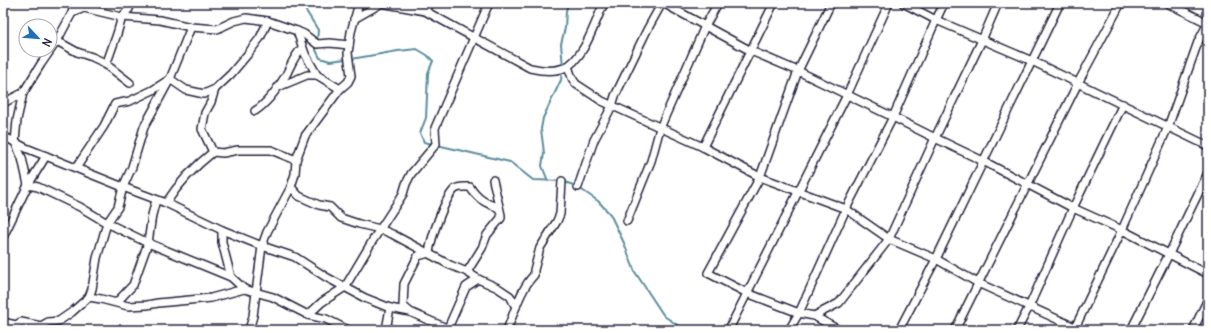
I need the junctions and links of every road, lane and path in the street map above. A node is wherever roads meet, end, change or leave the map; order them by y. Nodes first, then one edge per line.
1 (75, 3) edge
2 (131, 3) edge
3 (359, 3) edge
4 (381, 3) edge
5 (429, 3) edge
6 (489, 3) edge
7 (604, 3) edge
8 (662, 3) edge
9 (718, 3) edge
10 (774, 3) edge
11 (831, 3) edge
12 (889, 3) edge
13 (903, 3) edge
14 (944, 3) edge
15 (998, 3) edge
16 (1060, 3) edge
17 (1121, 3) edge
18 (1167, 3) edge
19 (424, 11) junction
20 (72, 13) junction
21 (122, 17) junction
22 (354, 19) junction
23 (936, 20) junction
24 (268, 21) junction
25 (1208, 23) edge
26 (705, 26) junction
27 (191, 27) junction
28 (297, 31) junction
29 (474, 37) junction
30 (58, 39) edge
31 (982, 40) junction
32 (58, 42) edge
33 (349, 45) junction
34 (302, 48) junction
35 (751, 51) junction
36 (44, 58) edge
37 (1032, 61) junction
38 (106, 65) junction
39 (568, 66) junction
40 (798, 71) junction
41 (316, 74) junction
42 (170, 79) junction
43 (130, 83) dead end
44 (1078, 83) junction
45 (278, 87) junction
46 (215, 89) junction
47 (340, 89) junction
48 (23, 93) junction
49 (847, 95) junction
50 (3, 103) edge
51 (1123, 104) junction
52 (612, 106) junction
53 (255, 111) dead end
54 (893, 117) junction
55 (1168, 126) junction
56 (660, 128) junction
57 (3, 136) edge
58 (935, 138) junction
59 (15, 142) junction
60 (1208, 146) edge
61 (704, 147) junction
62 (213, 152) junction
63 (46, 156) junction
64 (296, 160) junction
65 (983, 161) junction
66 (76, 168) junction
67 (1208, 173) edge
68 (760, 177) junction
69 (493, 180) dead end
70 (562, 181) dead end
71 (28, 185) junction
72 (1028, 185) junction
73 (123, 187) junction
74 (291, 187) junction
75 (578, 187) dead end
76 (799, 192) junction
77 (156, 200) junction
78 (166, 203) junction
79 (499, 208) junction
80 (1073, 208) junction
81 (846, 209) junction
82 (626, 221) dead end
83 (107, 223) junction
84 (380, 229) junction
85 (222, 230) junction
86 (1122, 230) junction
87 (3, 237) edge
88 (889, 239) junction
89 (148, 243) junction
90 (262, 246) junction
91 (429, 253) junction
92 (1169, 254) junction
93 (936, 260) junction
94 (467, 272) junction
95 (1208, 274) edge
96 (231, 277) junction
97 (478, 279) junction
98 (978, 283) junction
99 (345, 287) junction
100 (244, 289) junction
101 (256, 292) junction
102 (747, 293) junction
103 (89, 297) junction
104 (1208, 299) edge
105 (117, 302) junction
106 (1028, 307) junction
107 (390, 308) junction
108 (516, 308) junction
109 (410, 312) junction
110 (799, 313) junction
111 (308, 315) junction
112 (814, 316) junction
113 (3, 324) edge
114 (436, 327) edge
115 (449, 329) edge
116 (729, 329) dead end
117 (1077, 329) edge
118 (249, 330) edge
119 (348, 330) edge
120 (386, 330) edge
121 (507, 330) edge
122 (789, 330) edge
123 (839, 330) edge
124 (899, 330) edge
125 (955, 330) edge
126 (1016, 330) edge
127 (1131, 330) edge
128 (1193, 330) edge

1 - 20 street
2 - 21 street
3 - 22 street
4 - 19 street
4 - 22 street
5 - 19 street
6 - 29 street
7 - 39 street
8 - 26 street
8 - 52 street
9 - 26 street
10 - 35 street
11 - 40 street
12 - 49 street
13 - 23 street
14 - 23 street
15 - 31 street
16 - 37 street
17 - 44 street
18 - 25 street
19 - 29 street
20 - 21 street
20 - 30 street
21 - 27 street
21 - 38 street
22 - 33 street
23 - 31 street
23 - 54 street
24 - 27 street
24 - 28 street
24 - 46 street
25 - 55 street
26 - 35 street
26 - 56 street
27 - 42 street
28 - 33 street
28 - 34 street
29 - 39 street
29 - 84 street
31 - 37 street
31 - 58 street
32 - 38 street
33 - 47 street
34 - 41 street
34 - 45 street
35 - 40 street
35 - 61 street
36 - 48 street
37 - 44 street
37 - 65 street
38 - 43 street
39 - 52 street
40 - 49 street
40 - 68 street
41 - 45 street
41 - 47 street
42 - 46 street
42 - 66 street
42 - 73 street
44 - 51 street
44 - 72 street
45 - 53 street
46 - 62 street
47 - 64 street
48 - 50 street
48 - 59 street
49 - 54 street
49 - 76 street
51 - 55 street
51 - 80 street
52 - 56 street
52 - 75 street
54 - 58 street
54 - 81 street
55 - 60 street
55 - 86 street
56 - 61 street
56 - 82 street
57 - 59 street
58 - 65 street
58 - 88 street
59 - 63 street
59 - 71 street
61 - 68 street
62 - 64 street
62 - 78 street
63 - 66 street
63 - 71 street
64 - 74 street
65 - 72 street
65 - 93 street
66 - 73 street
67 - 92 street
68 - 76 street
68 - 102 street
69 - 79 street
70 - 108 street
71 - 83 street
71 - 87 street
72 - 80 street
72 - 98 street
73 - 77 street
73 - 83 street
74 - 84 street
74 - 90 street
76 - 81 street
76 - 102 street
77 - 78 street
77 - 89 street
78 - 85 street
79 - 91 street
79 - 94 street
80 - 86 street
80 - 106 street
81 - 88 street
81 - 110 street
83 - 89 street
83 - 103 street
84 - 91 street
84 - 99 street
85 - 90 street
85 - 96 street
86 - 92 street
86 - 117 street
88 - 93 street
88 - 112 street
89 - 96 street
89 - 105 street
90 - 99 street
90 - 101 street
91 - 94 street
91 - 109 street
92 - 95 street
92 - 127 street
93 - 98 street
93 - 124 street
94 - 97 street
96 - 100 street
97 - 108 street
97 - 115 street
98 - 106 street
98 - 125 street
99 - 107 street
99 - 111 street
100 - 101 street
100 - 105 street
101 - 111 street
101 - 118 street
102 - 110 street
102 - 116 street
103 - 105 street
103 - 113 street
104 - 128 street
106 - 117 street
106 - 126 street
107 - 109 street
107 - 120 street
108 - 121 street
109 - 114 street
110 - 112 street
110 - 122 street
111 - 119 street
112 - 123 street
114 - 115 street

